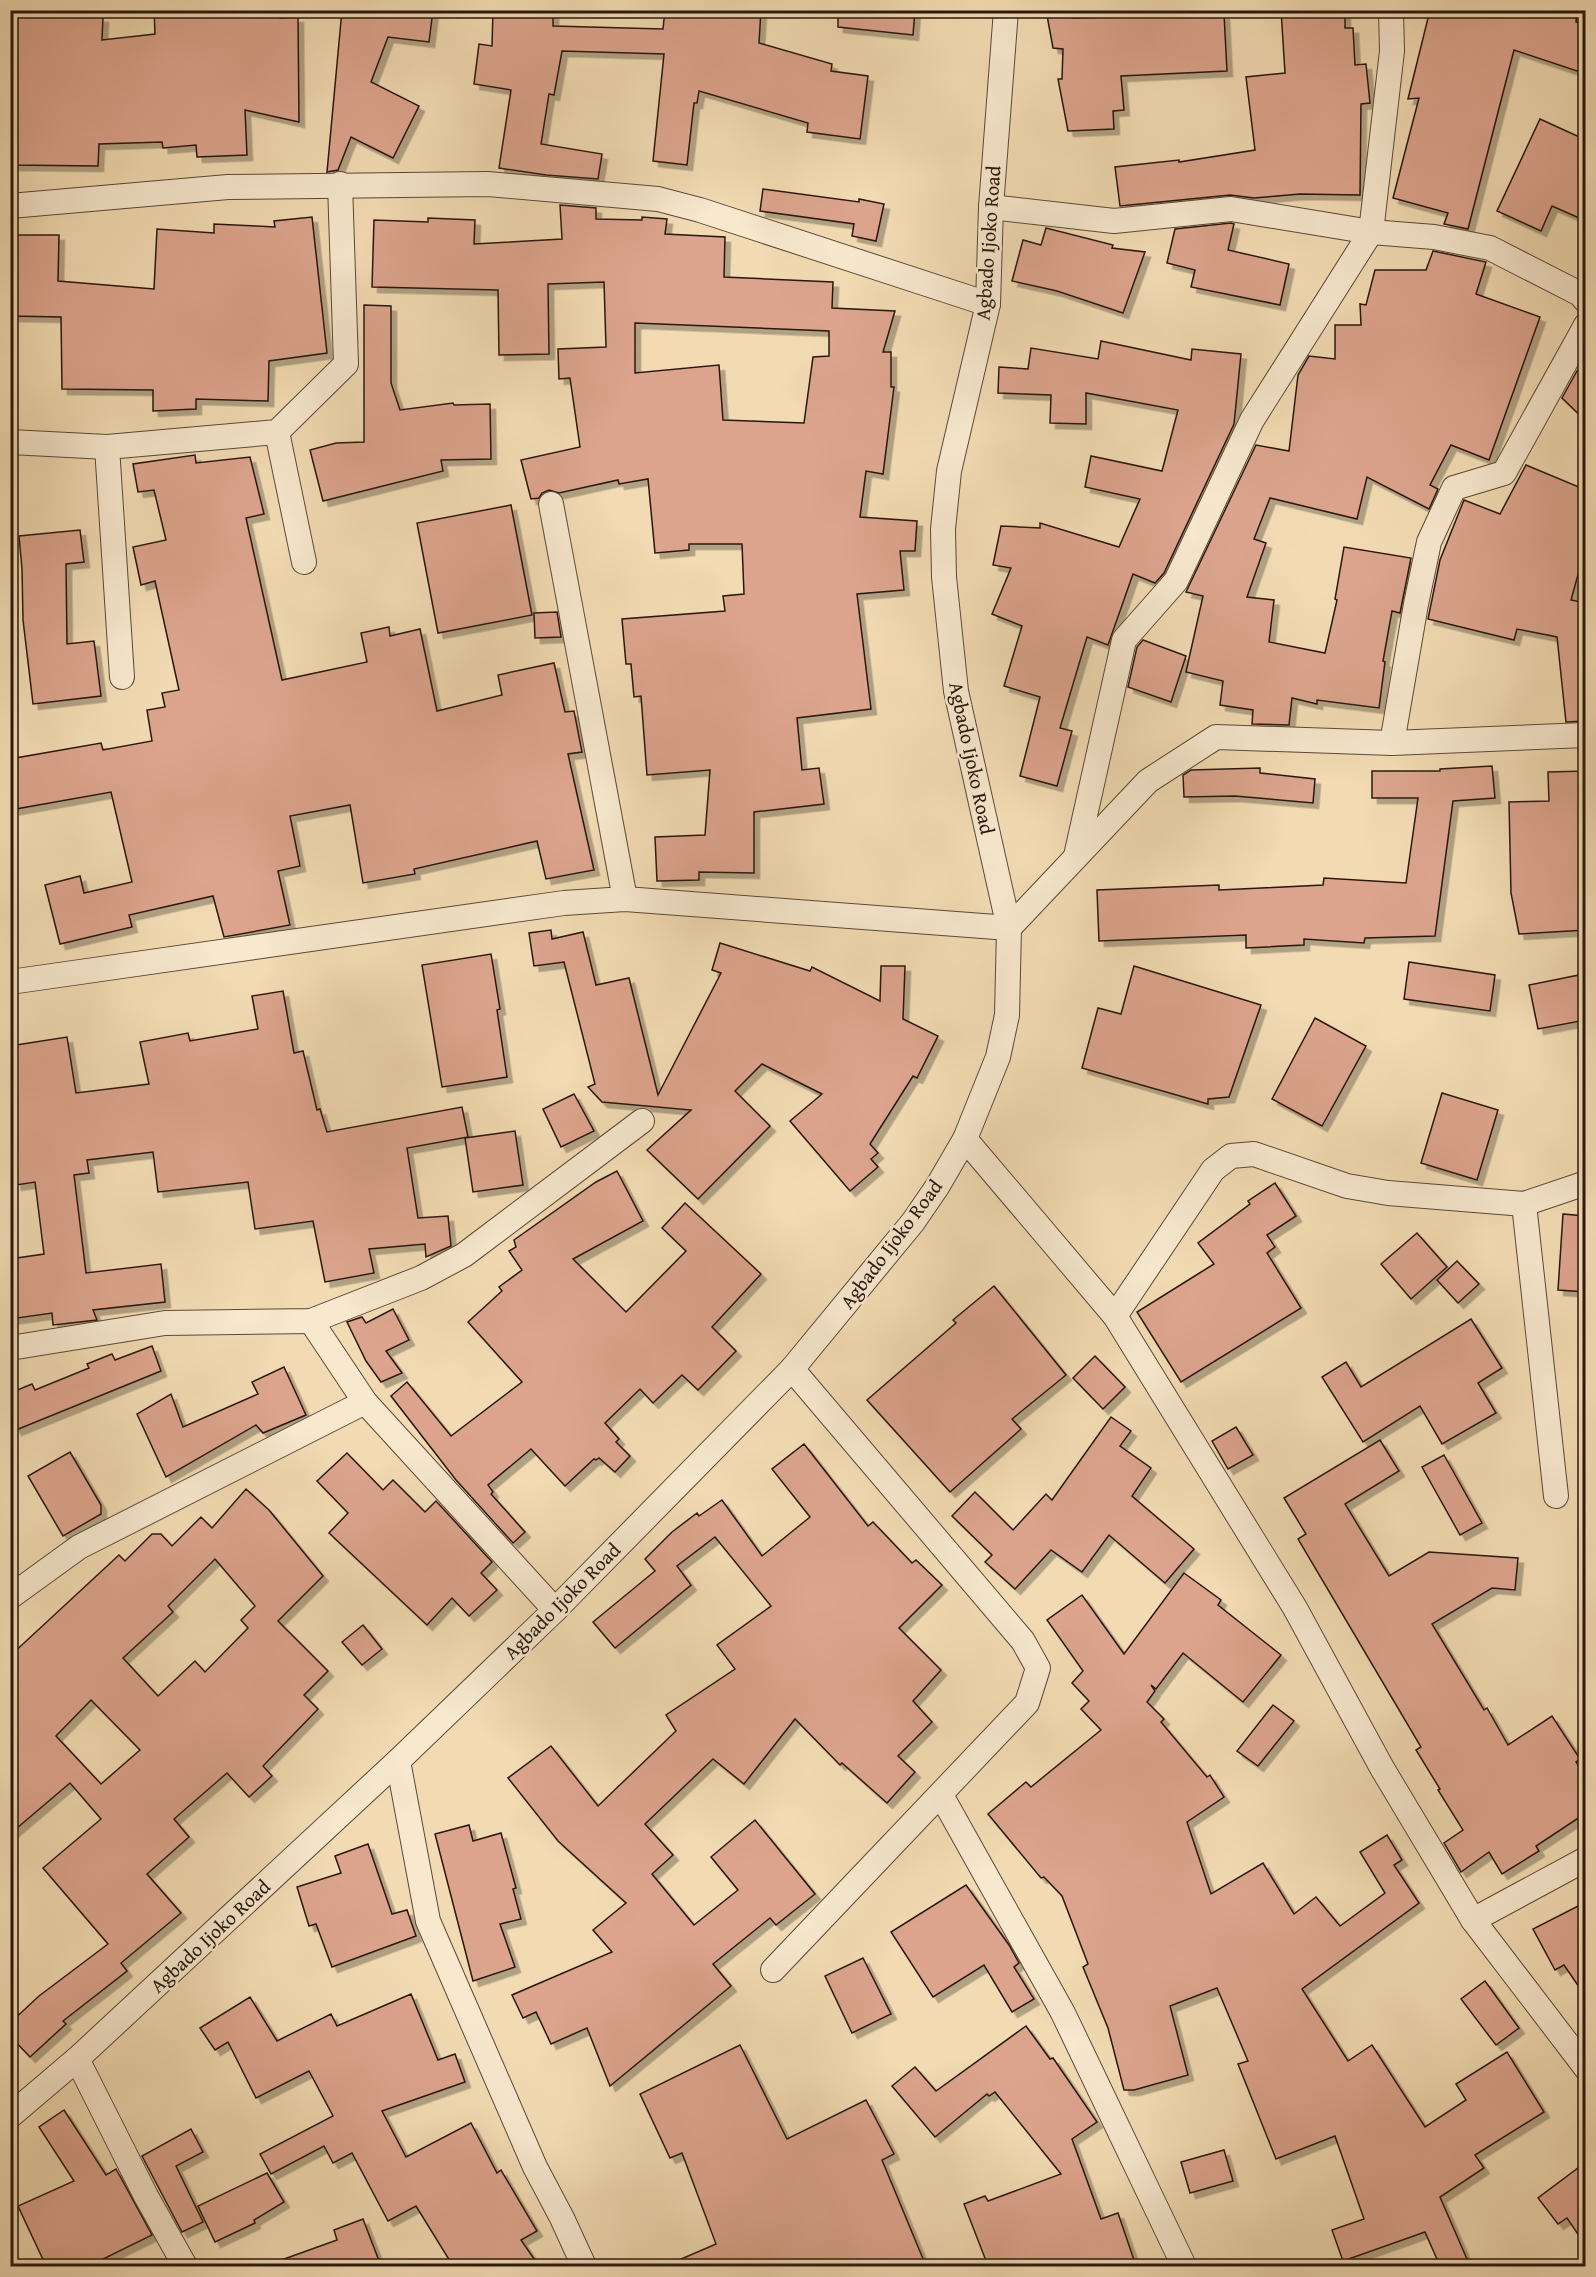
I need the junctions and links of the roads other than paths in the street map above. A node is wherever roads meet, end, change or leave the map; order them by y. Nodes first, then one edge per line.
1 (1006, 10) edge
2 (1391, 10) edge
3 (340, 184) junction
4 (10, 206) edge
5 (991, 207) junction
6 (1371, 232) junction
7 (1584, 294) edge
8 (988, 304) junction
9 (1586, 325) edge
10 (277, 432) junction
11 (10, 442) edge
12 (107, 447) junction
13 (551, 504) dead end
14 (304, 562) dead end
15 (122, 677) dead end
16 (1586, 735) edge
17 (1392, 743) junction
18 (1076, 856) junction
19 (625, 899) junction
20 (1009, 928) junction
21 (10, 982) edge
22 (642, 1121) dead end
23 (965, 1139) junction
24 (1586, 1184) edge
25 (1524, 1204) junction
26 (1115, 1316) junction
27 (311, 1321) junction
28 (10, 1348) edge
29 (792, 1369) junction
30 (365, 1402) junction
31 (1556, 1496) dead end
32 (10, 1597) edge
33 (555, 1610) junction
34 (398, 1761) junction
35 (941, 1796) junction
36 (1586, 1859) edge
37 (1473, 1920) junction
38 (773, 1970) dead end
39 (77, 2059) junction
40 (1586, 2068) edge
41 (10, 2116) edge
42 (185, 2266) edge
43 (584, 2266) edge
44 (1182, 2266) edge

1 - 5 street, Agbado Ijoko Road
2 - 6 street
3 - 4 street
3 - 8 street
3 - 10 street
5 - 6 street
5 - 8 street, Agbado Ijoko Road
6 - 7 street
6 - 18 street
8 - 20 street, Agbado Ijoko Road
9 - 17 street
10 - 12 street
10 - 14 street
11 - 12 street
12 - 15 street
13 - 19 street
16 - 17 street
17 - 18 street
18 - 20 street
19 - 20 street
19 - 21 street
20 - 23 street, Agbado Ijoko Road
22 - 27 street
23 - 26 street
23 - 29 street, Agbado Ijoko Road
24 - 25 street
25 - 26 street
25 - 31 street
26 - 37 street
27 - 28 street
27 - 30 street
29 - 33 street, Agbado Ijoko Road
29 - 35 street
30 - 32 street
30 - 33 street
33 - 34 street, Agbado Ijoko Road
34 - 39 street, Agbado Ijoko Road
34 - 43 street
35 - 38 street
35 - 44 street
36 - 37 street
37 - 40 street
39 - 41 street, Agbado Ijoko Road
39 - 42 street

